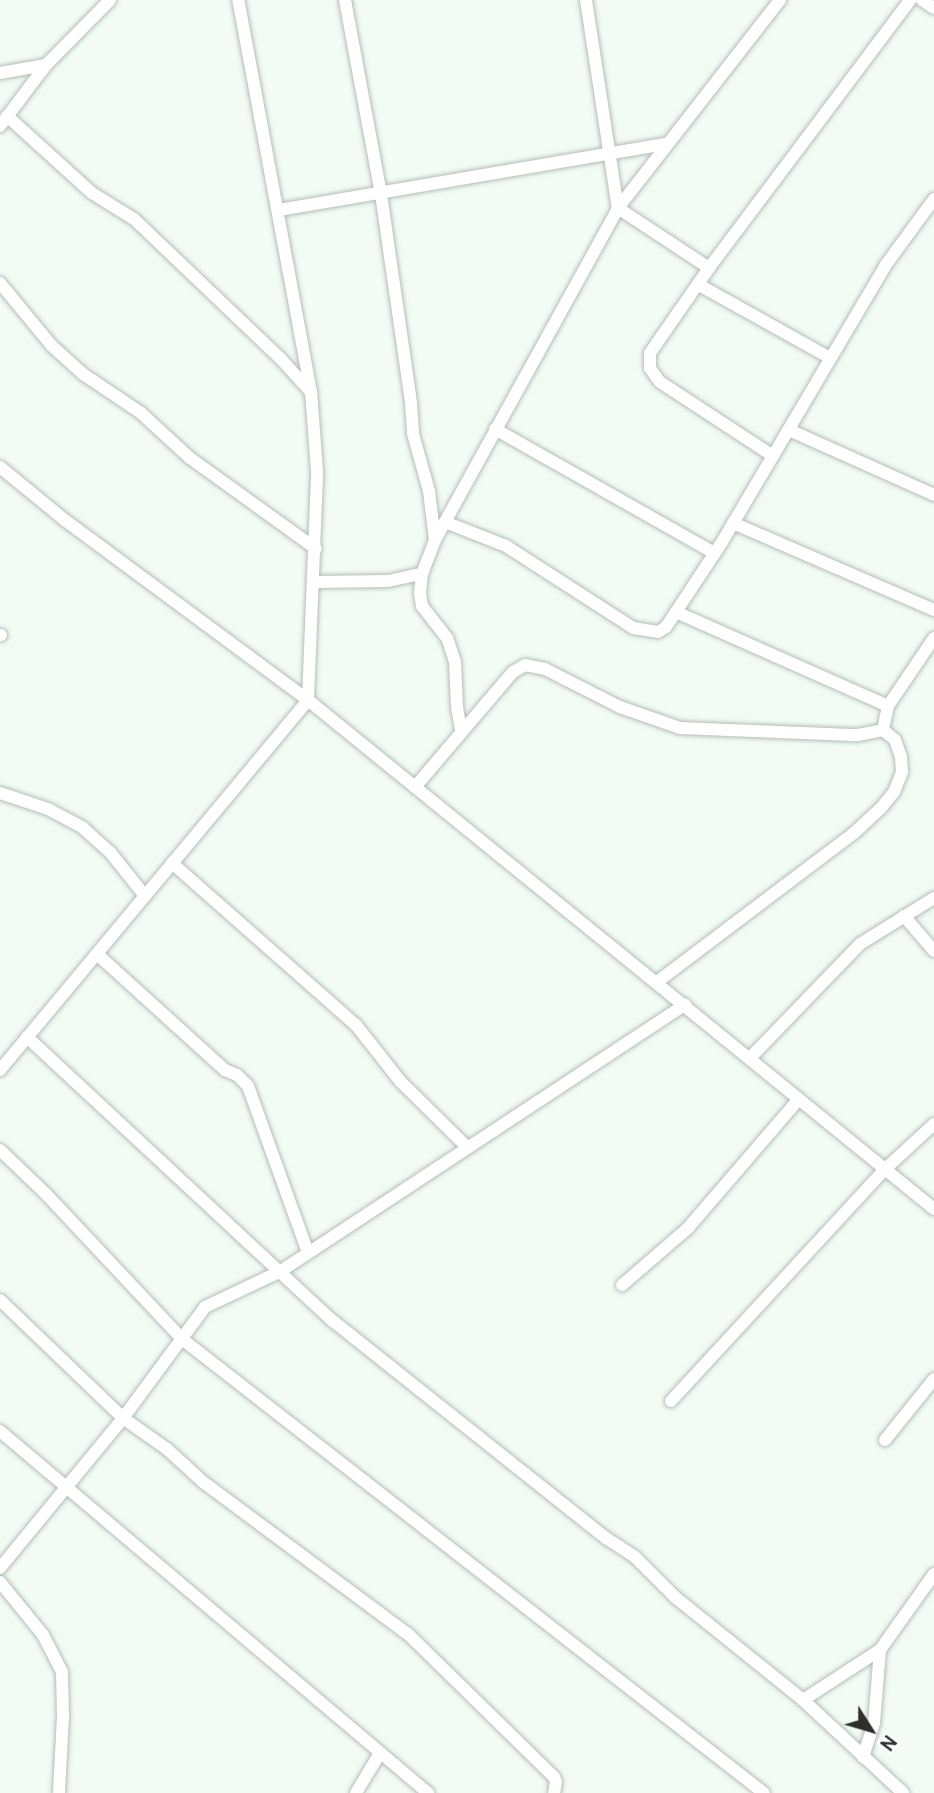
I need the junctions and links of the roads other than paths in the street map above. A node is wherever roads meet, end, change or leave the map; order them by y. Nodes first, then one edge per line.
1 (110, 0) edge
2 (241, 0) edge
3 (345, 0) edge
4 (586, 0) edge
5 (780, 0) edge
6 (910, 0) edge
7 (922, 0) edge
8 (934, 8) edge
9 (46, 65) junction
10 (0, 73) edge
11 (3, 121) edge
12 (666, 144) junction
13 (609, 153) junction
14 (381, 194) junction
15 (934, 199) edge
16 (618, 208) junction
17 (279, 210) junction
18 (709, 268) junction
19 (0, 283) edge
20 (699, 285) junction
21 (830, 358) junction
22 (311, 392) junction
23 (495, 429) junction
24 (789, 430) junction
25 (773, 456) junction
26 (0, 467) edge
27 (934, 495) edge
28 (445, 522) junction
29 (733, 523) junction
30 (435, 540) junction
31 (316, 549) junction
32 (715, 553) junction
33 (422, 574) junction
34 (314, 582) junction
35 (934, 610) edge
36 (677, 612) junction
37 (934, 638) edge
38 (308, 700) junction
39 (888, 706) junction
40 (461, 730) junction
41 (883, 730) junction
42 (415, 787) junction
43 (0, 793) edge
44 (172, 863) junction
45 (145, 896) junction
46 (934, 898) edge
47 (904, 916) junction
48 (934, 951) edge
49 (97, 954) junction
50 (657, 982) junction
51 (685, 1005) junction
52 (27, 1037) junction
53 (750, 1058) junction
54 (0, 1070) edge
55 (799, 1099) junction
56 (934, 1124) edge
57 (468, 1149) junction
58 (0, 1150) edge
59 (884, 1170) junction
60 (934, 1209) edge
61 (308, 1253) junction
62 (281, 1271) junction
63 (622, 1285) dead end
64 (0, 1300) edge
65 (182, 1339) junction
66 (934, 1379) edge
67 (671, 1401) dead end
68 (123, 1418) junction
69 (0, 1431) edge
70 (885, 1440) dead end
71 (67, 1485) junction
72 (0, 1568) edge
73 (934, 1574) edge
74 (0, 1582) edge
75 (880, 1650) junction
76 (803, 1700) junction
77 (380, 1753) junction
78 (863, 1757) junction
79 (59, 1793) edge
80 (356, 1793) edge
81 (428, 1793) edge
82 (554, 1793) edge
83 (764, 1793) edge
84 (903, 1793) edge

1 - 9 street
2 - 17 street
3 - 14 street
4 - 13 street
5 - 12 street
6 - 18 street
7 - 8 street
9 - 10 street
9 - 11 street
11 - 22 street
12 - 13 street
12 - 16 street
13 - 14 street
13 - 16 street
14 - 17 street
14 - 30 street
15 - 21 street
16 - 18 street
16 - 23 street
17 - 22 street
18 - 20 street
19 - 31 street
20 - 21 street
20 - 25 street
21 - 24 street
22 - 31 street
23 - 28 street
23 - 32 street
24 - 25 street
24 - 27 street
25 - 29 street
26 - 38 street
28 - 30 street
28 - 36 street
29 - 32 street
29 - 35 street
30 - 33 street
31 - 34 street
32 - 36 street
33 - 34 street
33 - 40 street
34 - 38 street
36 - 39 street
37 - 39 street
38 - 42 street
38 - 44 street
39 - 41 street
40 - 41 street
40 - 42 street
41 - 50 street
42 - 50 street
43 - 45 street
44 - 45 street
44 - 57 street
45 - 49 street
46 - 47 street
47 - 48 street
47 - 53 street
49 - 52 street
49 - 61 street
50 - 51 street
51 - 53 street
51 - 57 street
52 - 54 street
52 - 62 street
53 - 55 street
55 - 59 street
55 - 63 street
56 - 59 street
57 - 61 street
58 - 65 street
59 - 60 street
59 - 67 street
61 - 62 street
62 - 65 street
62 - 76 street
64 - 68 street
65 - 68 street
65 - 83 street
66 - 70 street
68 - 71 street
68 - 82 street
69 - 71 street
71 - 72 street
71 - 77 street
73 - 75 street
74 - 79 street
75 - 76 street
75 - 78 street
76 - 78 street
77 - 80 street
77 - 81 street
78 - 84 street

